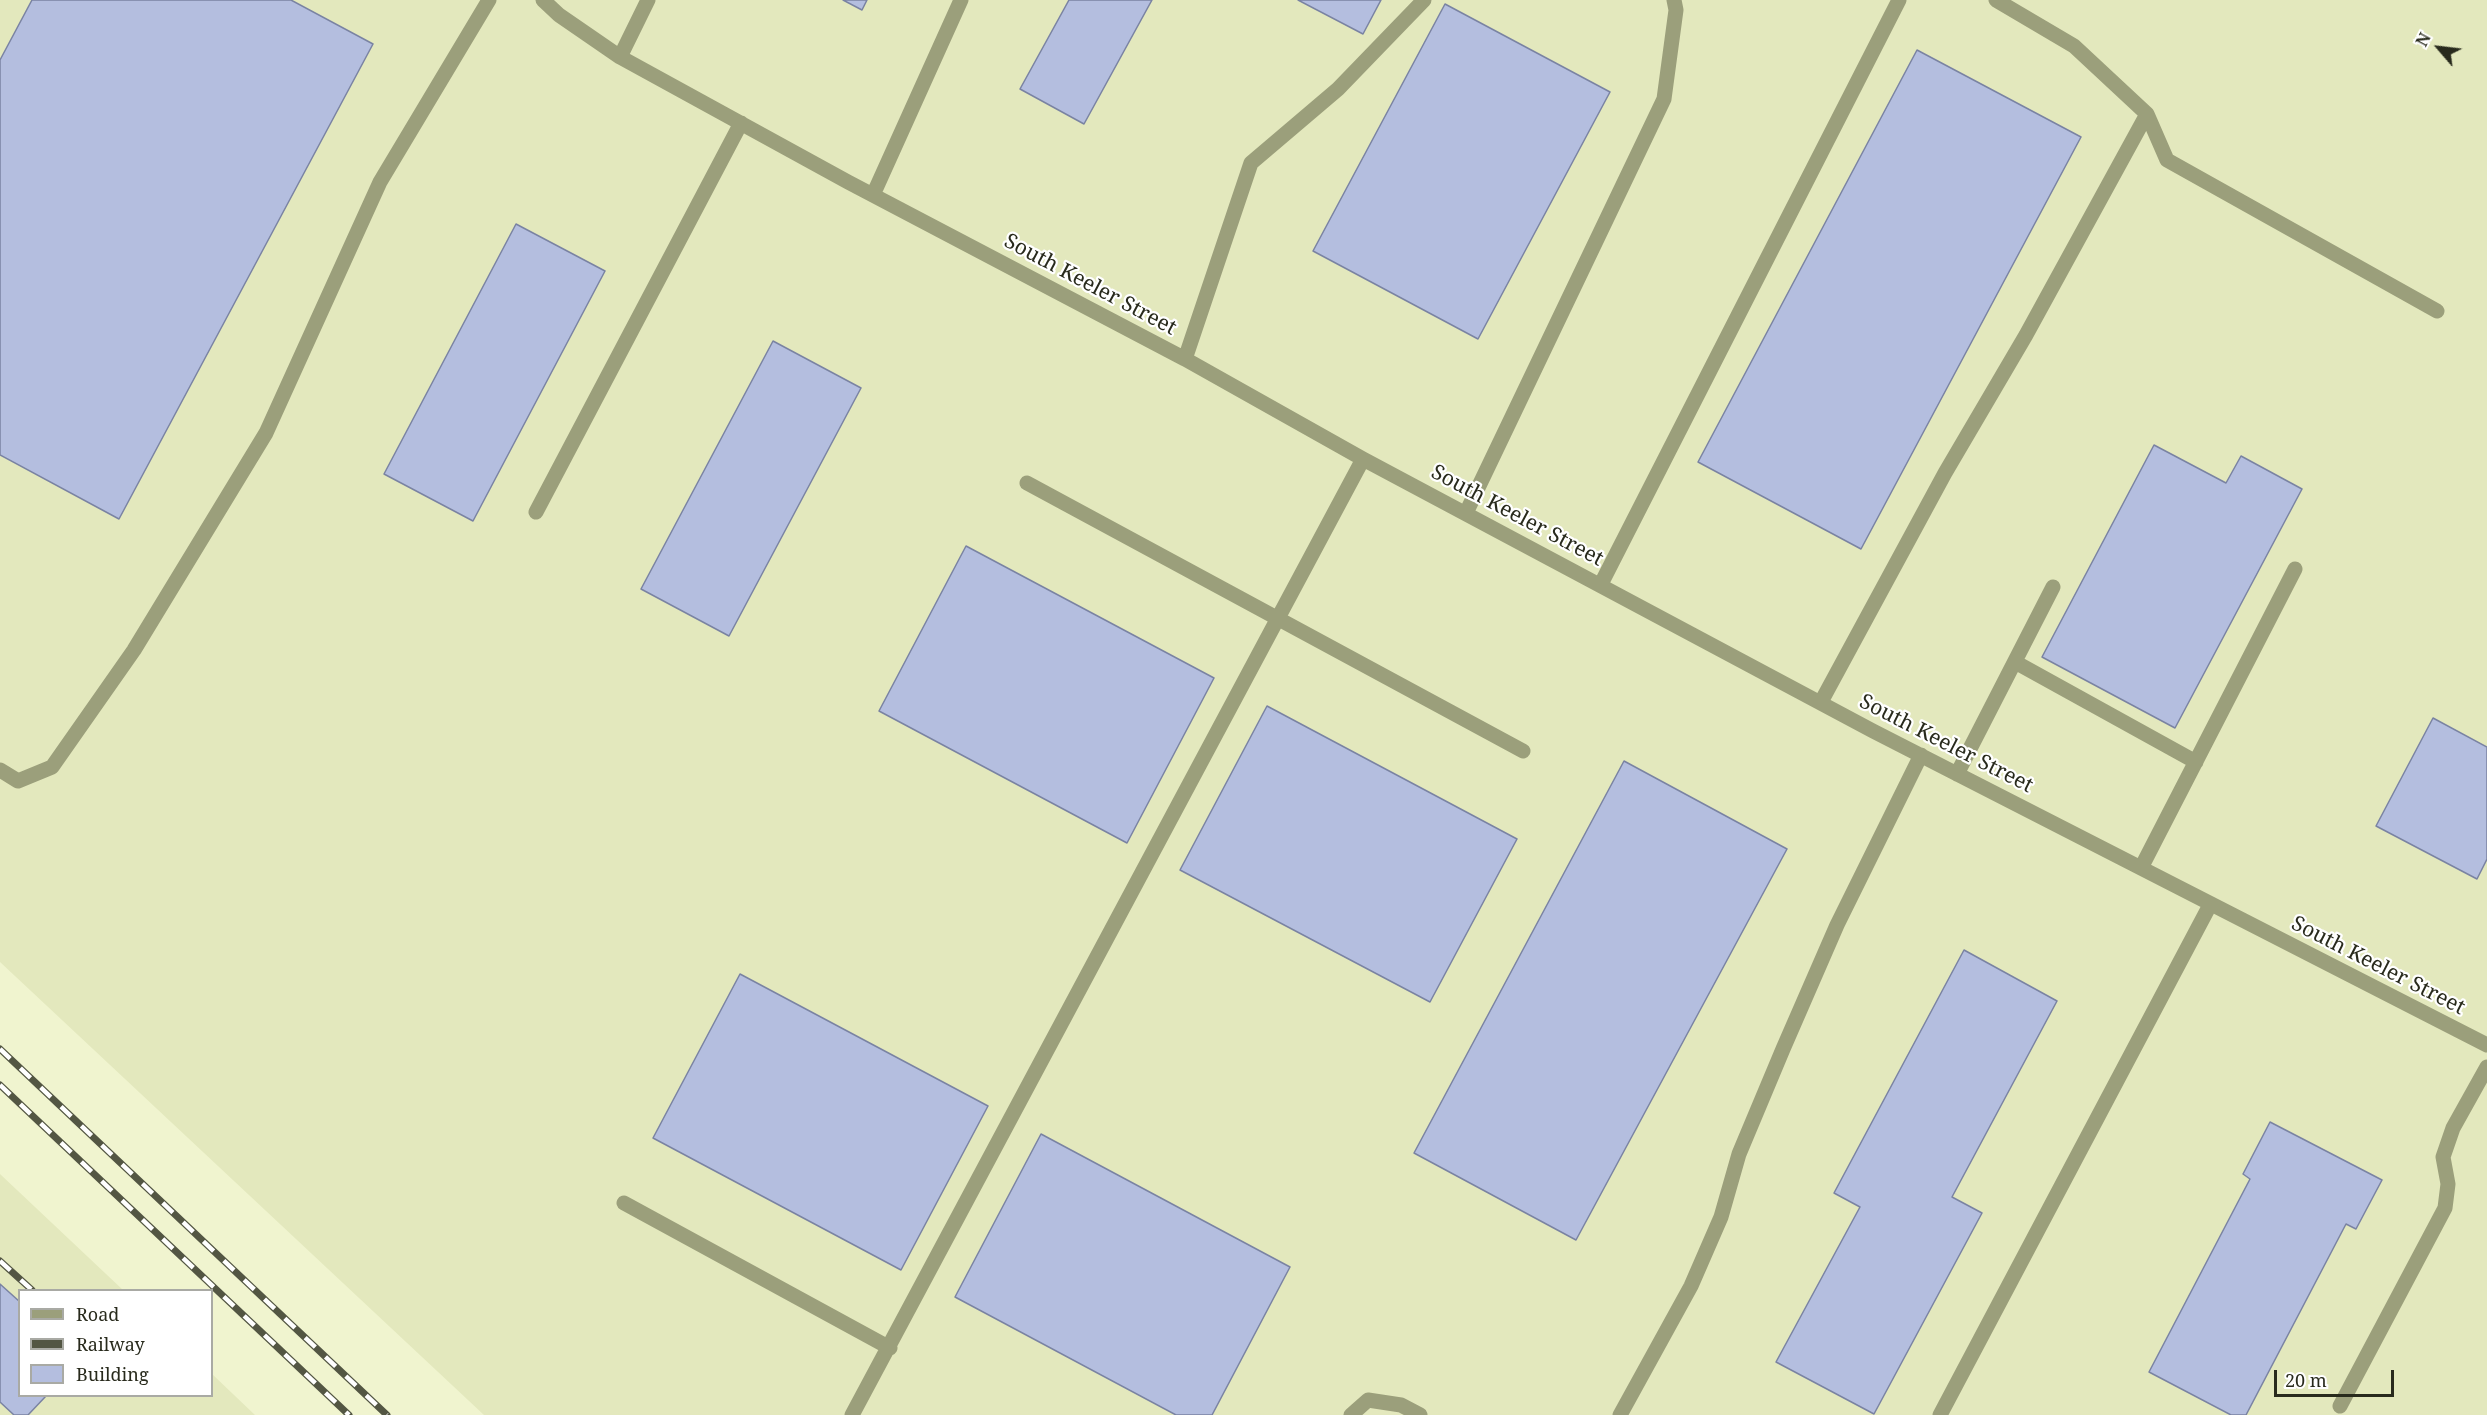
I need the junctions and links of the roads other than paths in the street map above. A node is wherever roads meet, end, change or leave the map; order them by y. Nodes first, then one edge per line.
1 (489, 0) edge
2 (543, 0) edge
3 (648, 0) edge
4 (961, 0) edge
5 (1424, 0) edge
6 (1674, 0) edge
7 (1899, 0) edge
8 (1996, 0) edge
9 (620, 57) junction
10 (2147, 114) junction
11 (741, 123) junction
12 (873, 195) junction
13 (2437, 311) dead end
14 (1185, 359) junction
15 (1364, 459) junction
16 (1027, 483) dead end
17 (536, 512) dead end
18 (1466, 513) junction
19 (2295, 568) dead end
20 (1602, 584) junction
21 (2053, 587) dead end
22 (1279, 618) junction
23 (2015, 662) junction
24 (1821, 702) junction
25 (1523, 751) dead end
26 (1922, 755) junction
27 (2196, 762) junction
28 (0, 770) edge
29 (1957, 774) junction
30 (2141, 868) junction
31 (2210, 905) junction
32 (2487, 1045) edge
33 (2487, 1067) edge
34 (624, 1203) dead end
35 (890, 1348) junction
36 (2340, 1406) dead end
37 (852, 1415) edge
38 (1351, 1415) edge
39 (1420, 1415) edge
40 (1620, 1415) edge
41 (1940, 1415) edge

1 - 28 street
2 - 9 street, South Keeler Street
3 - 9 street
4 - 12 street
5 - 14 street
6 - 18 street
7 - 20 street
8 - 10 street
9 - 11 street, South Keeler Street
10 - 13 street
10 - 24 street
11 - 12 street, South Keeler Street
11 - 17 street
12 - 14 street, South Keeler Street
14 - 15 street, South Keeler Street
15 - 18 street, South Keeler Street
15 - 22 street
16 - 22 street
18 - 20 street, South Keeler Street
19 - 27 street
20 - 24 street, South Keeler Street
21 - 23 street
22 - 25 street
22 - 35 street
23 - 27 street
23 - 29 street
24 - 26 street, South Keeler Street
26 - 29 street, South Keeler Street
26 - 40 street
27 - 30 street
29 - 30 street, South Keeler Street
30 - 31 street, South Keeler Street
31 - 32 street, South Keeler Street
31 - 41 street
33 - 36 street
34 - 35 street
35 - 37 street
38 - 39 street

